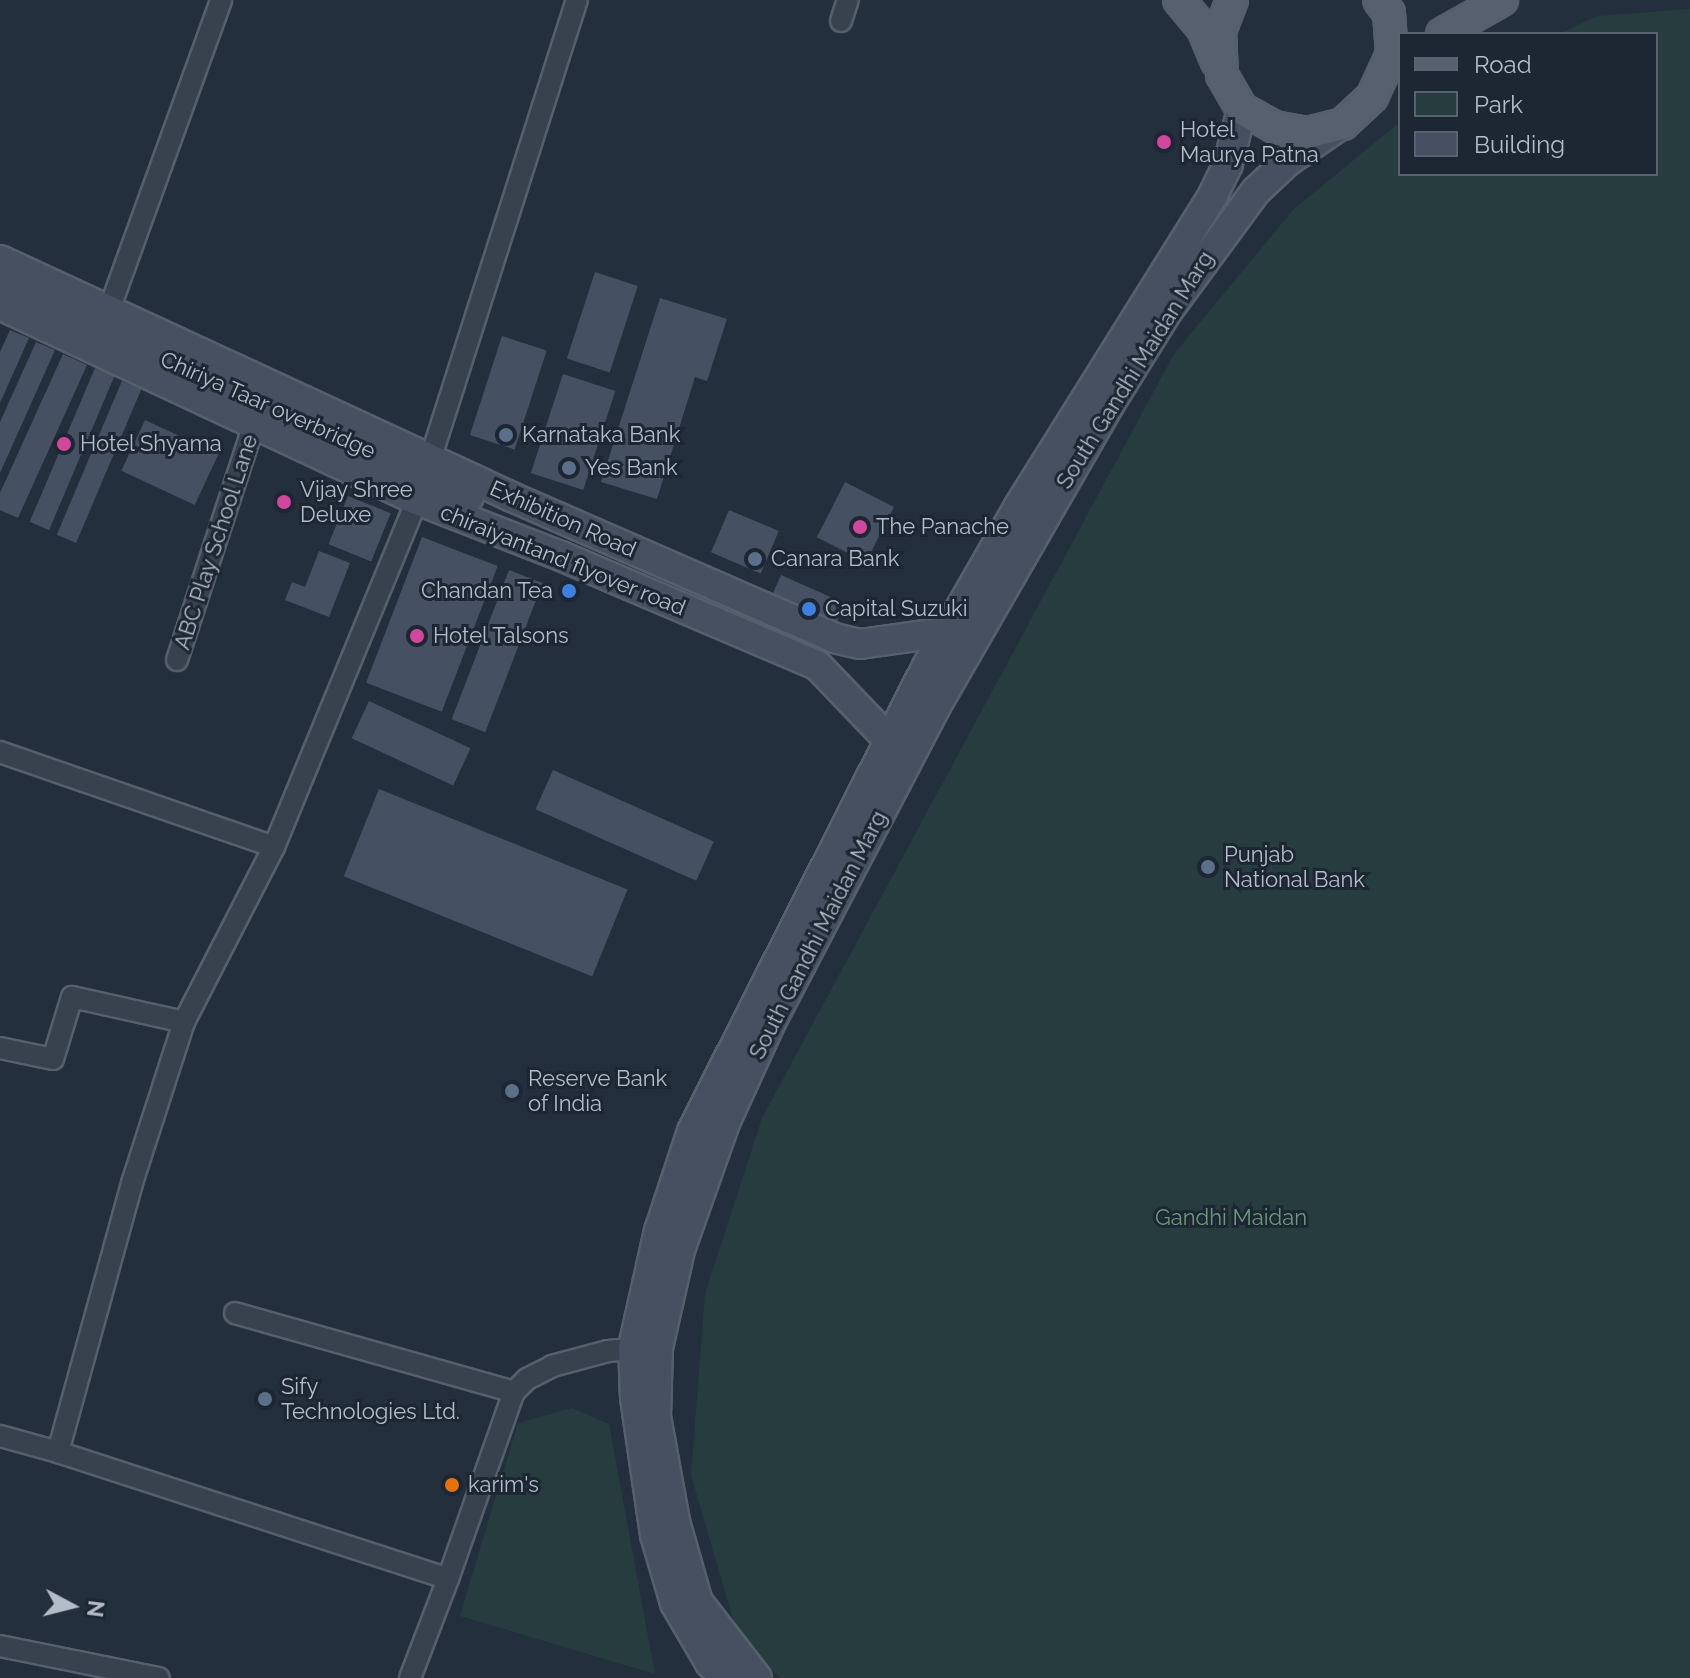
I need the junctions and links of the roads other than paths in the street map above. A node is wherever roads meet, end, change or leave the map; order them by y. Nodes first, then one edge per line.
1 (221, 0) edge
2 (577, 0) edge
3 (848, 0) edge
4 (1179, 0) edge
5 (1232, 0) edge
6 (1379, 0) edge
7 (1502, 0) edge
8 (841, 21) dead end
9 (1446, 32) edge
10 (1398, 74) edge
11 (1222, 75) junction
12 (1372, 97) junction
13 (1242, 109) junction
14 (1343, 124) junction
15 (0, 260) edge
16 (0, 284) edge
17 (0, 305) edge
18 (109, 310) junction
19 (254, 424) junction
20 (431, 457) junction
21 (417, 500) junction
22 (611, 541) junction
23 (578, 553) junction
24 (947, 632) junction
25 (177, 660) dead end
26 (935, 708) junction
27 (889, 740) junction
28 (0, 752) edge
29 (274, 847) junction
30 (184, 1022) junction
31 (0, 1048) edge
32 (235, 1313) dead end
33 (646, 1348) junction
34 (514, 1392) junction
35 (0, 1436) edge
36 (58, 1452) junction
37 (448, 1579) junction
38 (0, 1646) edge
39 (159, 1678) edge
40 (410, 1678) edge
41 (725, 1678) edge
42 (757, 1678) edge

1 - 18 street
2 - 20 street
3 - 8 street
4 - 11 main road
5 - 11 main road
6 - 12 main road
7 - 9 main road
10 - 12 main road
11 - 13 main road
12 - 14 main road
13 - 14 main road
13 - 24 main road
14 - 26 main road, South Gandhi Maidan Marg
15 - 18 main road, Exhibition Road
16 - 23 main road, Chiriya Taar overbridge
17 - 19 main road, chiraiyantand flyover road
18 - 20 main road, Exhibition Road
19 - 21 main road, chiraiyantand flyover road
19 - 25 street, ABC Play School Lane
20 - 22 main road, Exhibition Road
21 - 23 main road, chiraiyantand flyover road
21 - 29 street
22 - 23 main road
22 - 24 main road, Exhibition Road
23 - 27 main road, chiraiyantand flyover road
24 - 27 main road
26 - 27 main road
26 - 33 main road, South Gandhi Maidan Marg
27 - 33 main road
28 - 29 street
29 - 30 street
30 - 31 street
30 - 36 street
32 - 34 street
33 - 34 street
33 - 41 main road
33 - 42 main road, South Gandhi Maidan Marg
34 - 37 street
35 - 36 street
36 - 37 street
37 - 40 street
38 - 39 street

